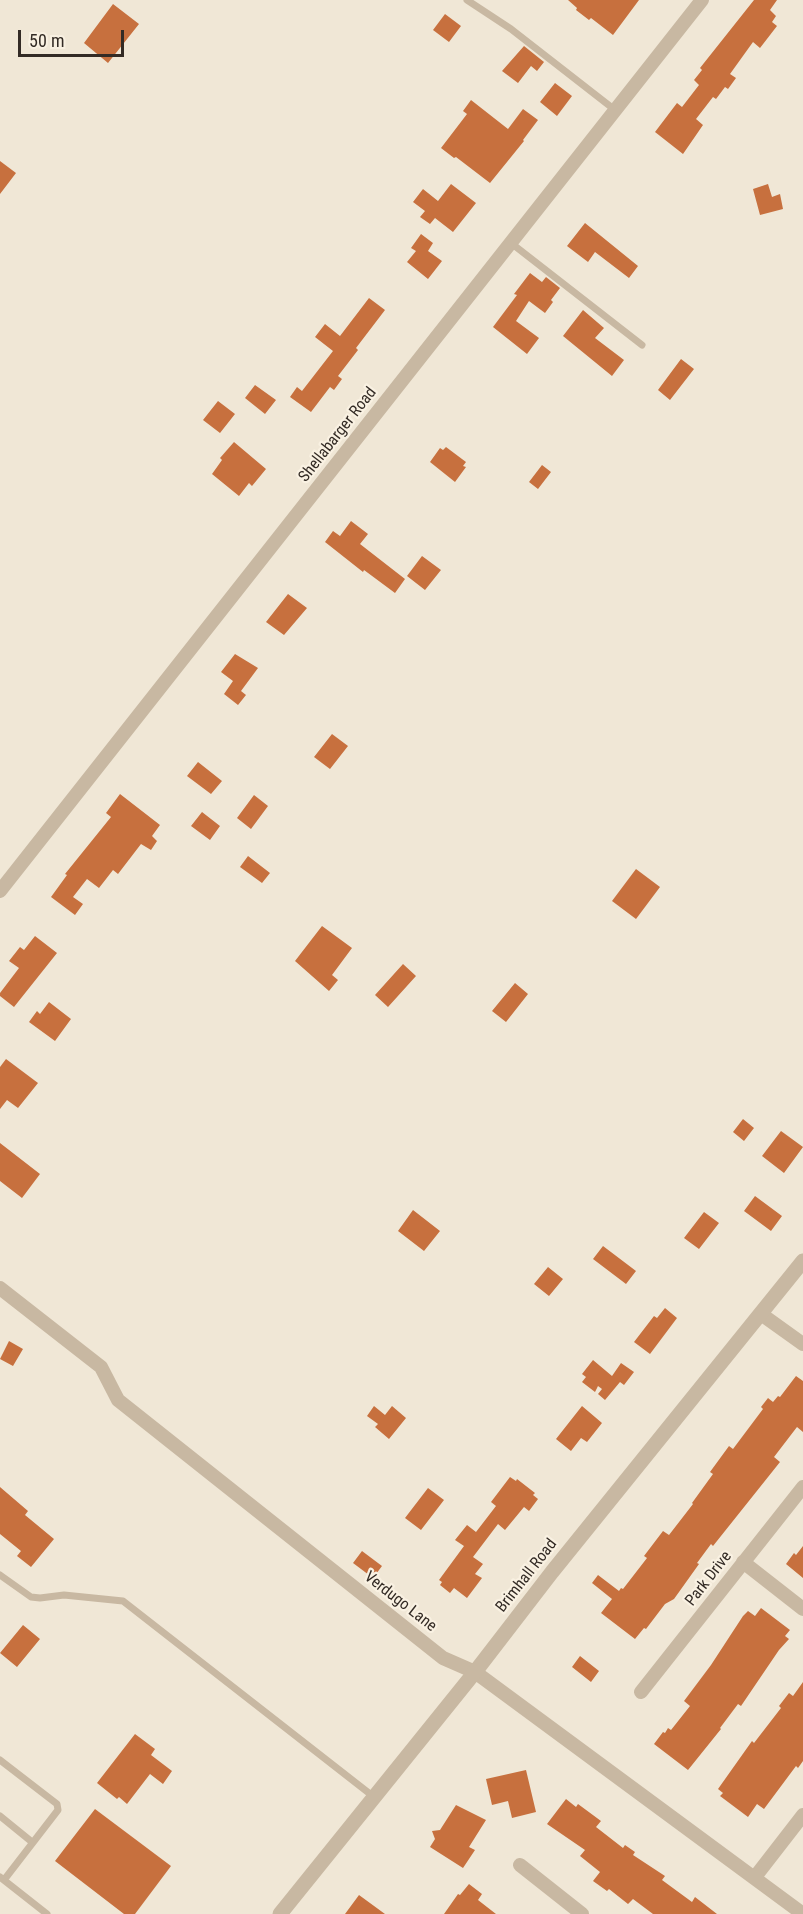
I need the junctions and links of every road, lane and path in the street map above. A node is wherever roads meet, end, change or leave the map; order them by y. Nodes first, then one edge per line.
1 (467, 0) edge
2 (702, 0) edge
3 (615, 110) junction
4 (511, 243) junction
5 (642, 345) dead end
6 (0, 891) edge
7 (803, 1261) edge
8 (0, 1288) edge
9 (761, 1314) junction
10 (803, 1344) edge
11 (803, 1487) edge
12 (743, 1562) junction
13 (0, 1575) edge
14 (803, 1609) edge
15 (475, 1671) junction
16 (641, 1692) dead end
17 (0, 1760) edge
18 (374, 1797) junction
19 (803, 1815) edge
20 (0, 1816) edge
21 (33, 1842) junction
22 (520, 1865) dead end
23 (754, 1877) junction
24 (2, 1878) edge
25 (48, 1914) edge
26 (280, 1914) edge
27 (582, 1914) edge
28 (803, 1914) edge

1 - 3 lane
2 - 3 street, Shellabarger Road
3 - 4 street, Shellabarger Road
4 - 5 lane
4 - 6 street, Shellabarger Road
7 - 9 street, Brimhall Road
8 - 15 street, Verdugo Lane
9 - 10 street
9 - 15 street, Brimhall Road
11 - 12 street, Park Drive
12 - 14 street
12 - 16 street, Park Drive
13 - 18 lane
15 - 18 street, Brimhall Road
15 - 23 street, Verdugo Lane
17 - 21 lane
18 - 26 street, Brimhall Road
19 - 23 street
20 - 21 lane
21 - 24 lane
22 - 27 street
23 - 28 street, Verdugo Lane
24 - 25 lane

